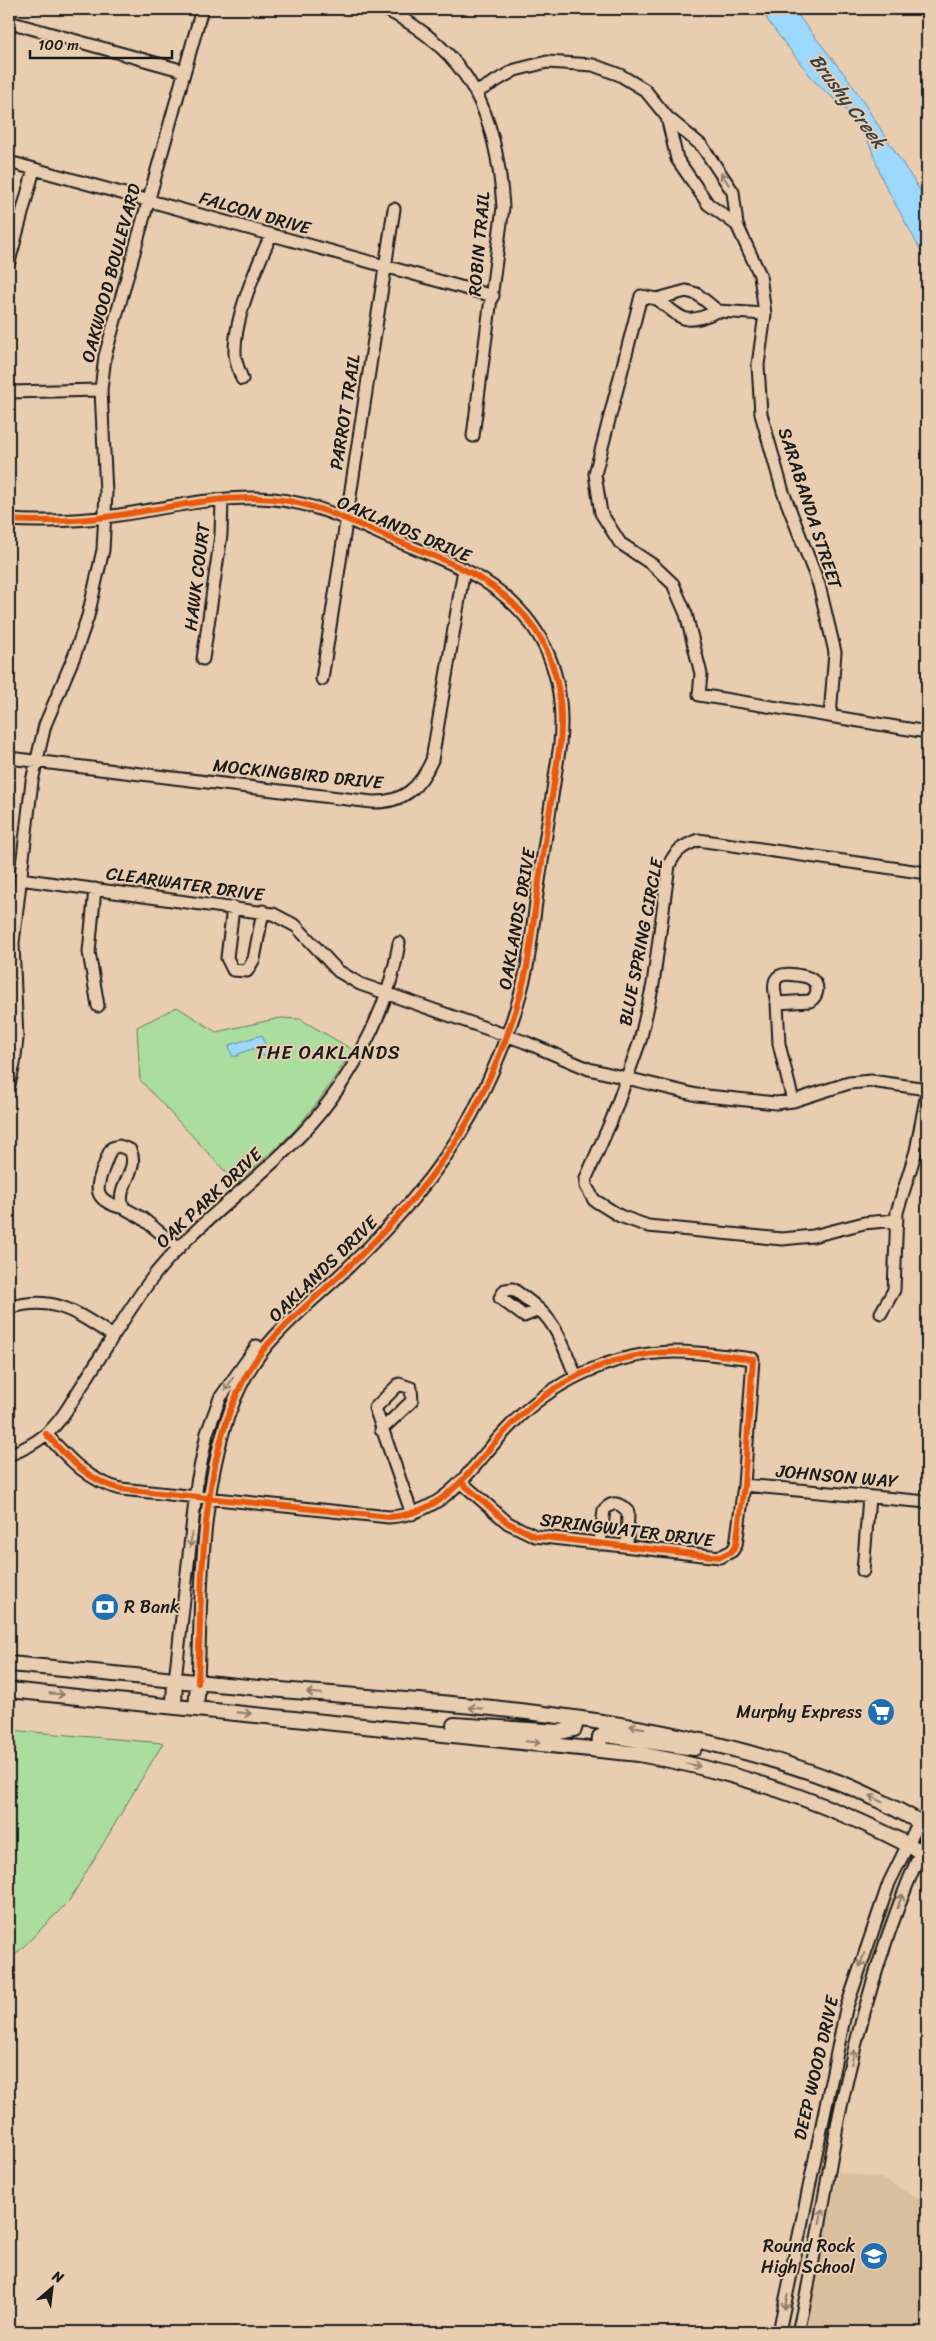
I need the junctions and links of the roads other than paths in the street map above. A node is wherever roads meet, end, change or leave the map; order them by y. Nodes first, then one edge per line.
1 (202, 9) edge
2 (385, 9) edge
3 (9, 22) edge
4 (184, 71) junction
5 (477, 92) junction
6 (667, 117) junction
7 (9, 162) edge
8 (34, 169) junction
9 (149, 201) junction
10 (394, 209) dead end
11 (737, 225) junction
12 (271, 235) junction
13 (9, 262) edge
14 (385, 267) junction
15 (493, 296) junction
16 (657, 299) junction
17 (718, 311) junction
18 (765, 314) junction
19 (242, 379) dead end
20 (101, 390) junction
21 (9, 392) edge
22 (473, 436) dead end
23 (222, 500) junction
24 (106, 516) junction
25 (346, 519) junction
26 (9, 520) edge
27 (464, 569) junction
28 (203, 659) dead end
29 (322, 679) dead end
30 (830, 716) junction
31 (927, 732) edge
32 (9, 758) edge
33 (36, 761) junction
34 (927, 873) edge
35 (20, 879) junction
36 (95, 889) junction
37 (233, 907) junction
38 (262, 911) junction
39 (399, 942) dead end
40 (11, 943) edge
41 (385, 993) junction
42 (778, 1003) dead end
43 (98, 1006) dead end
44 (16, 1014) junction
45 (506, 1036) junction
46 (9, 1051) edge
47 (627, 1079) junction
48 (9, 1085) edge
49 (927, 1089) edge
50 (927, 1093) edge
51 (793, 1101) junction
52 (124, 1208) junction
53 (896, 1220) junction
54 (179, 1248) junction
55 (312, 1300) junction
56 (9, 1308) edge
57 (539, 1310) dead end
58 (881, 1313) dead end
59 (113, 1336) junction
60 (576, 1376) junction
61 (381, 1430) dead end
62 (46, 1434) junction
63 (9, 1455) edge
64 (461, 1482) junction
65 (744, 1485) junction
66 (196, 1497) junction
67 (869, 1497) junction
68 (210, 1498) junction
69 (927, 1502) edge
70 (412, 1514) junction
71 (600, 1544) junction
72 (627, 1546) junction
73 (863, 1571) dead end
74 (9, 1664) edge
75 (174, 1680) junction
76 (198, 1683) junction
77 (9, 1690) edge
78 (174, 1705) junction
79 (196, 1708) junction
80 (577, 1719) junction
81 (414, 1730) junction
82 (599, 1749) junction
83 (734, 1749) junction
84 (923, 1824) edge
85 (927, 1838) edge
86 (907, 1845) junction
87 (924, 1854) edge
88 (779, 2332) edge
89 (798, 2332) edge

1 - 4 street
2 - 5 street, ROBIN TRAIL
3 - 4 street
4 - 9 street, OAKWOOD BOULEVARD
5 - 6 street, SARABANDA STREET
5 - 15 street, ROBIN TRAIL
6 - 11 street, SARABANDA STREET
11 -> 6 street, SARABANDA STREET
7 - 8 street, FALCON DRIVE
8 - 9 street, FALCON DRIVE
8 - 13 street
9 - 12 street, FALCON DRIVE
9 - 20 street, OAKWOOD BOULEVARD
10 - 14 street, PARROT TRAIL
11 - 18 street, SARABANDA STREET
12 - 14 street, FALCON DRIVE
12 - 19 street
14 - 15 street, FALCON DRIVE
14 - 25 street, PARROT TRAIL
15 - 22 street, ROBIN TRAIL
16 - 17 street
16 - 17 street
16 - 30 street
17 - 18 street
18 - 30 street, SARABANDA STREET
20 - 21 street
20 - 24 street, OAKWOOD BOULEVARD
23 - 24 street, OAKLANDS DRIVE
23 - 25 street, OAKLANDS DRIVE
23 - 28 street, HAWK COURT
24 - 26 street, OAKLANDS DRIVE
24 - 33 street, OAKWOOD BOULEVARD
25 - 27 street, OAKLANDS DRIVE
25 - 29 street, PARROT TRAIL
27 - 33 street, MOCKINGBIRD DRIVE
27 - 45 street, OAKLANDS DRIVE
30 - 31 street
32 - 33 street, MOCKINGBIRD DRIVE
33 - 35 street, OAKWOOD BOULEVARD
34 - 47 street, BLUE SPRING CIRCLE
35 - 36 street, CLEARWATER DRIVE
35 - 40 street, OAKWOOD BOULEVARD
36 - 37 street, CLEARWATER DRIVE
36 - 43 street
37 - 38 street, CLEARWATER DRIVE
37 - 38 street
38 - 41 street, CLEARWATER DRIVE
39 - 41 street, OAK PARK DRIVE
40 - 44 street, OAKWOOD BOULEVARD
41 - 45 street, CLEARWATER DRIVE
41 - 54 street, OAK PARK DRIVE
42 - 51 street
44 - 46 street, OAKWOOD BOULEVARD
44 - 48 street, OAKWOOD BOULEVARD
45 - 47 street, CLEARWATER DRIVE
45 - 55 street, OAKLANDS DRIVE
47 - 51 street, CLEARWATER DRIVE
47 - 53 street, BLUE SPRING CIRCLE
49 - 51 street, CLEARWATER DRIVE
50 - 53 street
52 - 52 street
52 - 54 street
53 - 58 street
54 - 59 street, OAK PARK DRIVE
55 -> 66 street, OAKLANDS DRIVE
55 - 68 street, OAKLANDS DRIVE
56 - 59 street
57 - 60 street
59 - 62 street, OAK PARK DRIVE
60 - 64 street
60 - 65 street, SPRINGWATER DRIVE
61 - 70 street
62 - 63 street, OAK PARK DRIVE
62 - 66 street
64 - 70 street
64 - 71 street, SPRINGWATER DRIVE
65 - 67 street, JOHNSON WAY
65 - 72 street, SPRINGWATER DRIVE
66 - 68 street
66 -> 75 street, OAKLANDS DRIVE
67 - 69 street, JOHNSON WAY
67 - 73 street
68 - 70 street
68 - 76 street, OAKLANDS DRIVE
71 - 72 street, SPRINGWATER DRIVE
71 - 72 street
74 - 75 main road
75 - 76 main road
75 - 78 main road
76 - 79 main road
80 -> 76 main road
77 -> 78 main road
78 - 79 main road
79 -> 81 main road
80 - 81 main road
83 -> 80 main road
81 -> 82 main road
82 - 83 main road
82 -> 86 main road
84 -> 83 main road
84 - 86 street, DEEP WOOD DRIVE
85 - 87 street, DEEP WOOD DRIVE
86 - 87 main road
86 -> 88 street, DEEP WOOD DRIVE
89 -> 87 street, DEEP WOOD DRIVE

